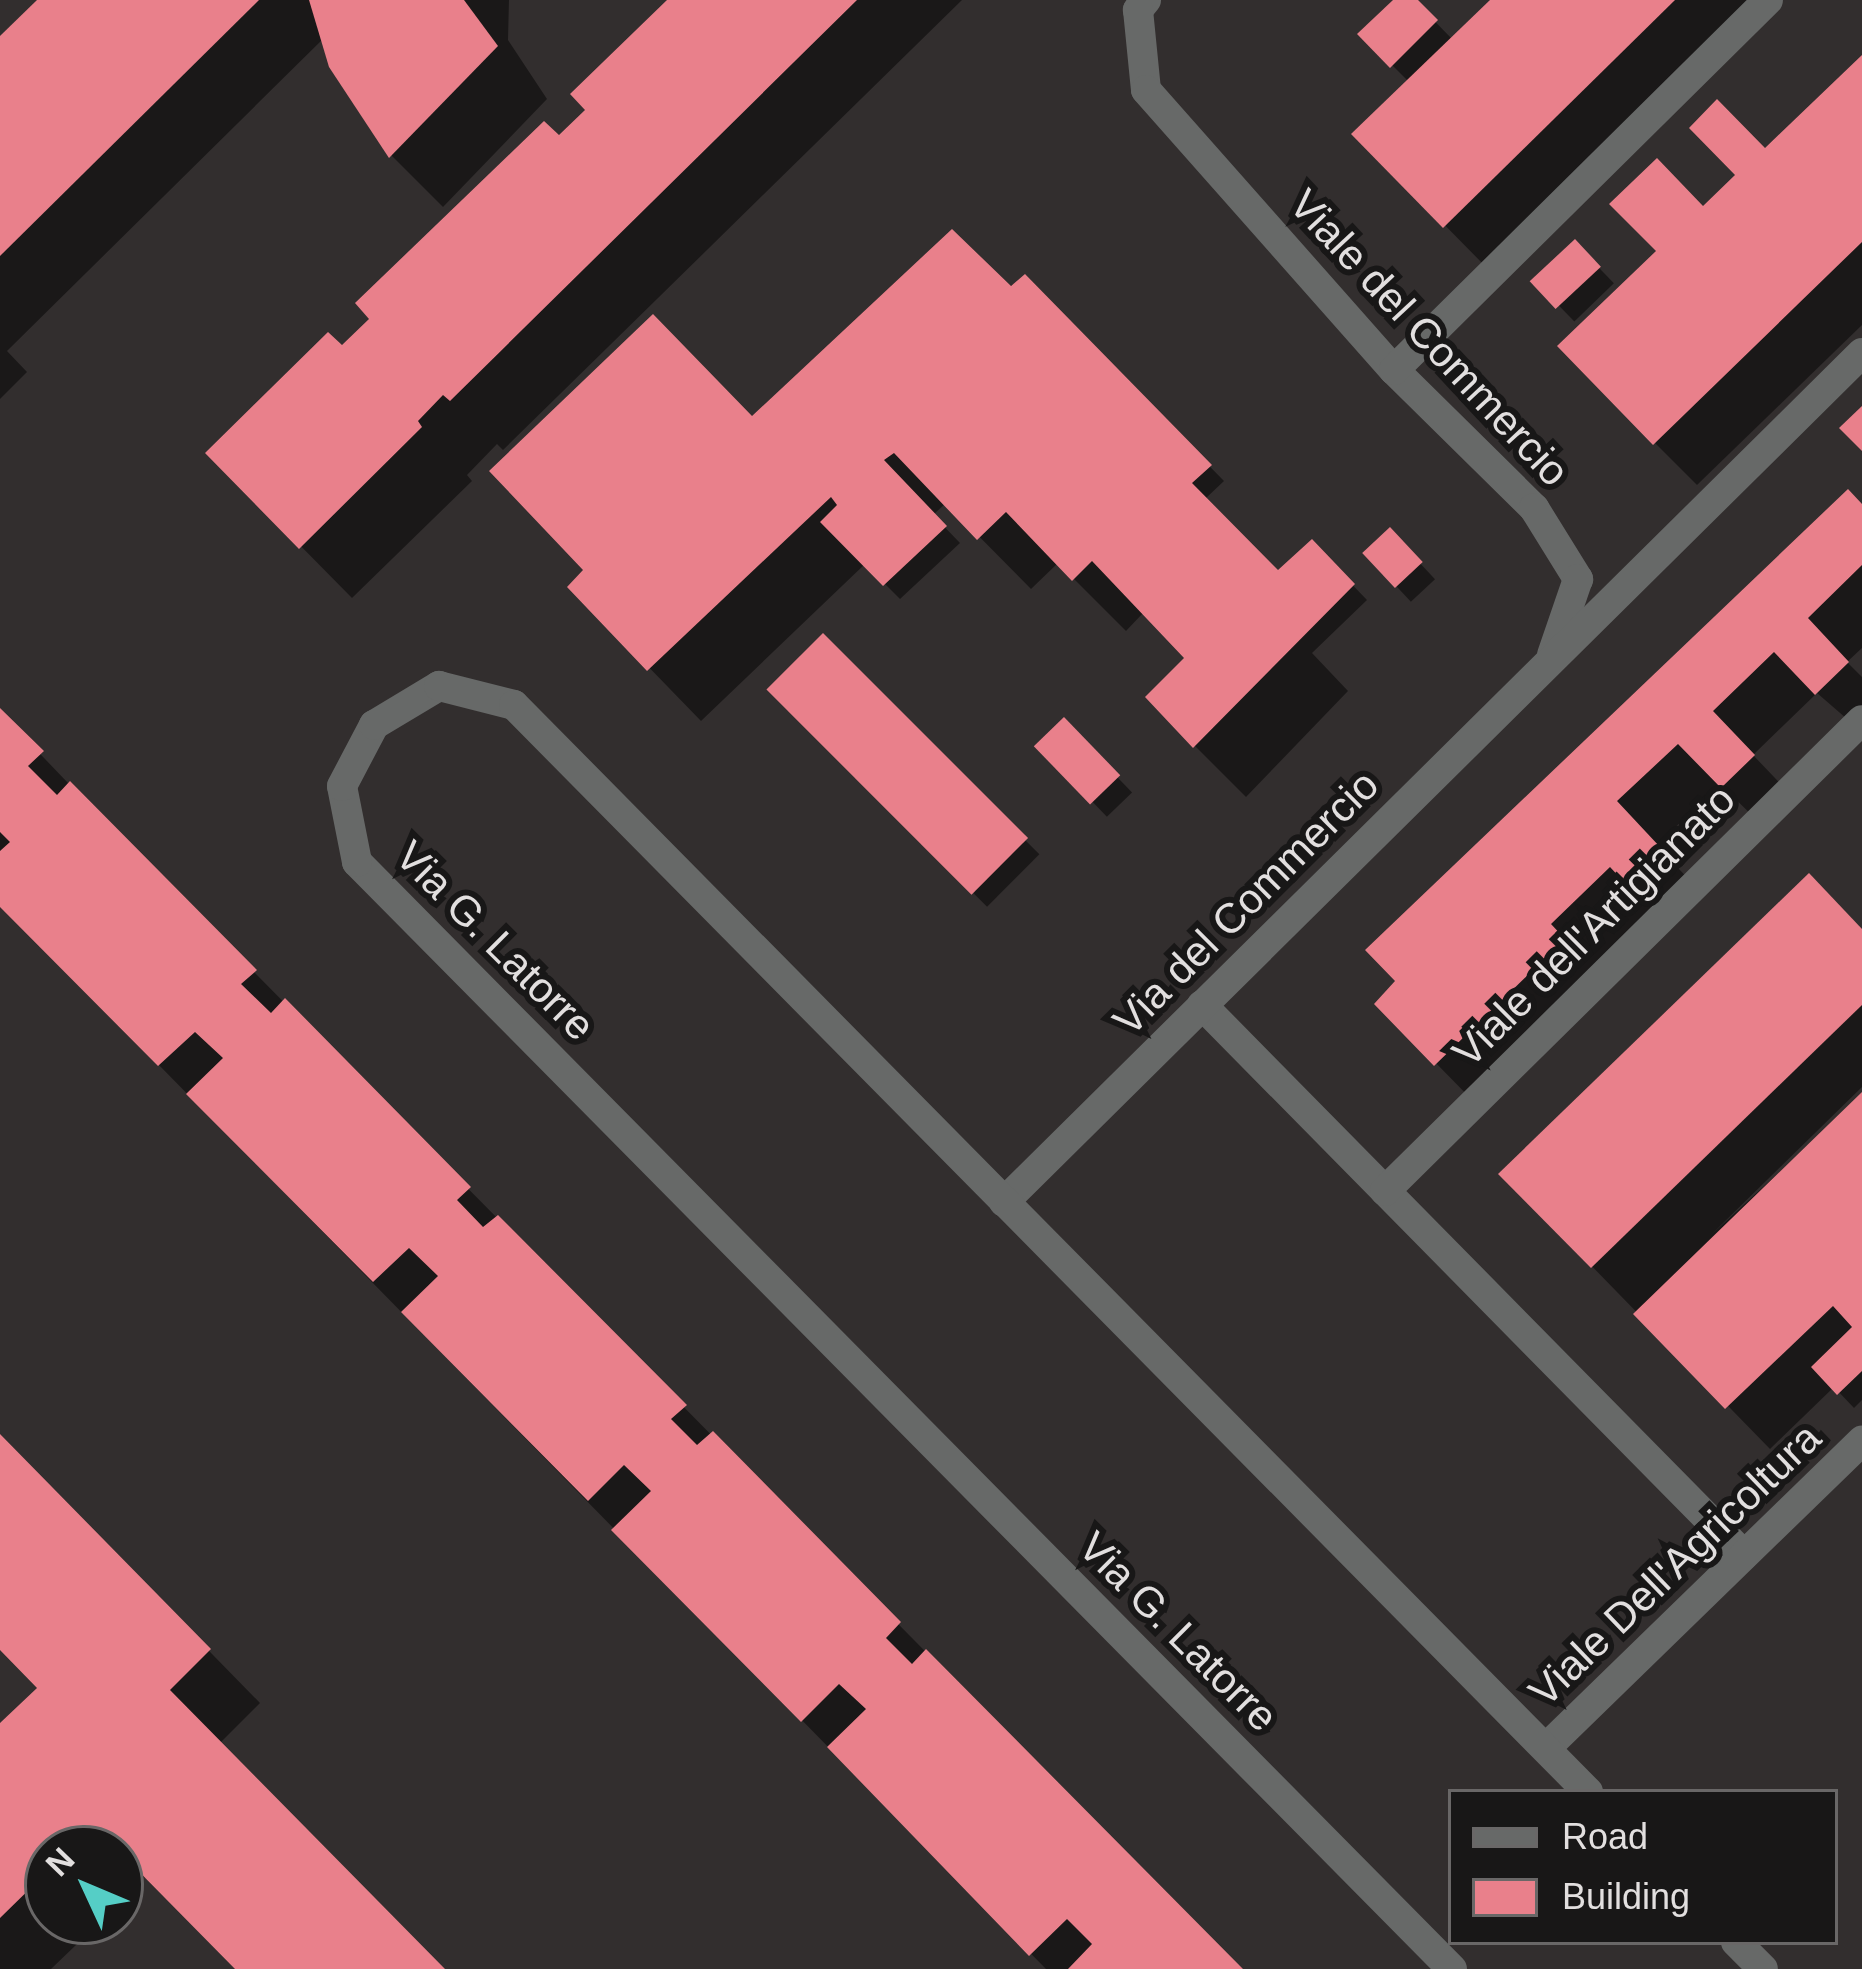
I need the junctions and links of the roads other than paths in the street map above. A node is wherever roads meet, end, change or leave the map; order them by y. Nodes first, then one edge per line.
1 (1768, 0) edge
2 (1142, 5) edge
3 (1862, 353) edge
4 (1394, 370) junction
5 (1548, 666) junction
6 (1862, 719) edge
7 (1202, 1005) junction
8 (1385, 1191) junction
9 (1004, 1202) junction
10 (1862, 1441) edge
11 (1744, 1556) junction
12 (1546, 1748) junction
13 (1585, 1789) edge
14 (1739, 1945) edge
15 (1452, 1969) edge
16 (1763, 1969) edge

1 - 4 street
2 - 4 street, Viale del Commercio
3 - 5 street
4 - 5 street, Viale del Commercio
5 - 7 street, Via del Commercio
6 - 8 street, Viale dell'Artigianato
7 - 8 street
7 - 9 street, Via del Commercio
8 - 11 street
9 - 12 street, Via G. Latorre
9 - 15 street, Via G. Latorre
10 - 11 street, Viale Dell'Agricoltura
11 - 12 street, Viale Dell'Agricoltura
12 - 13 street, Via G. Latorre
14 - 16 street

